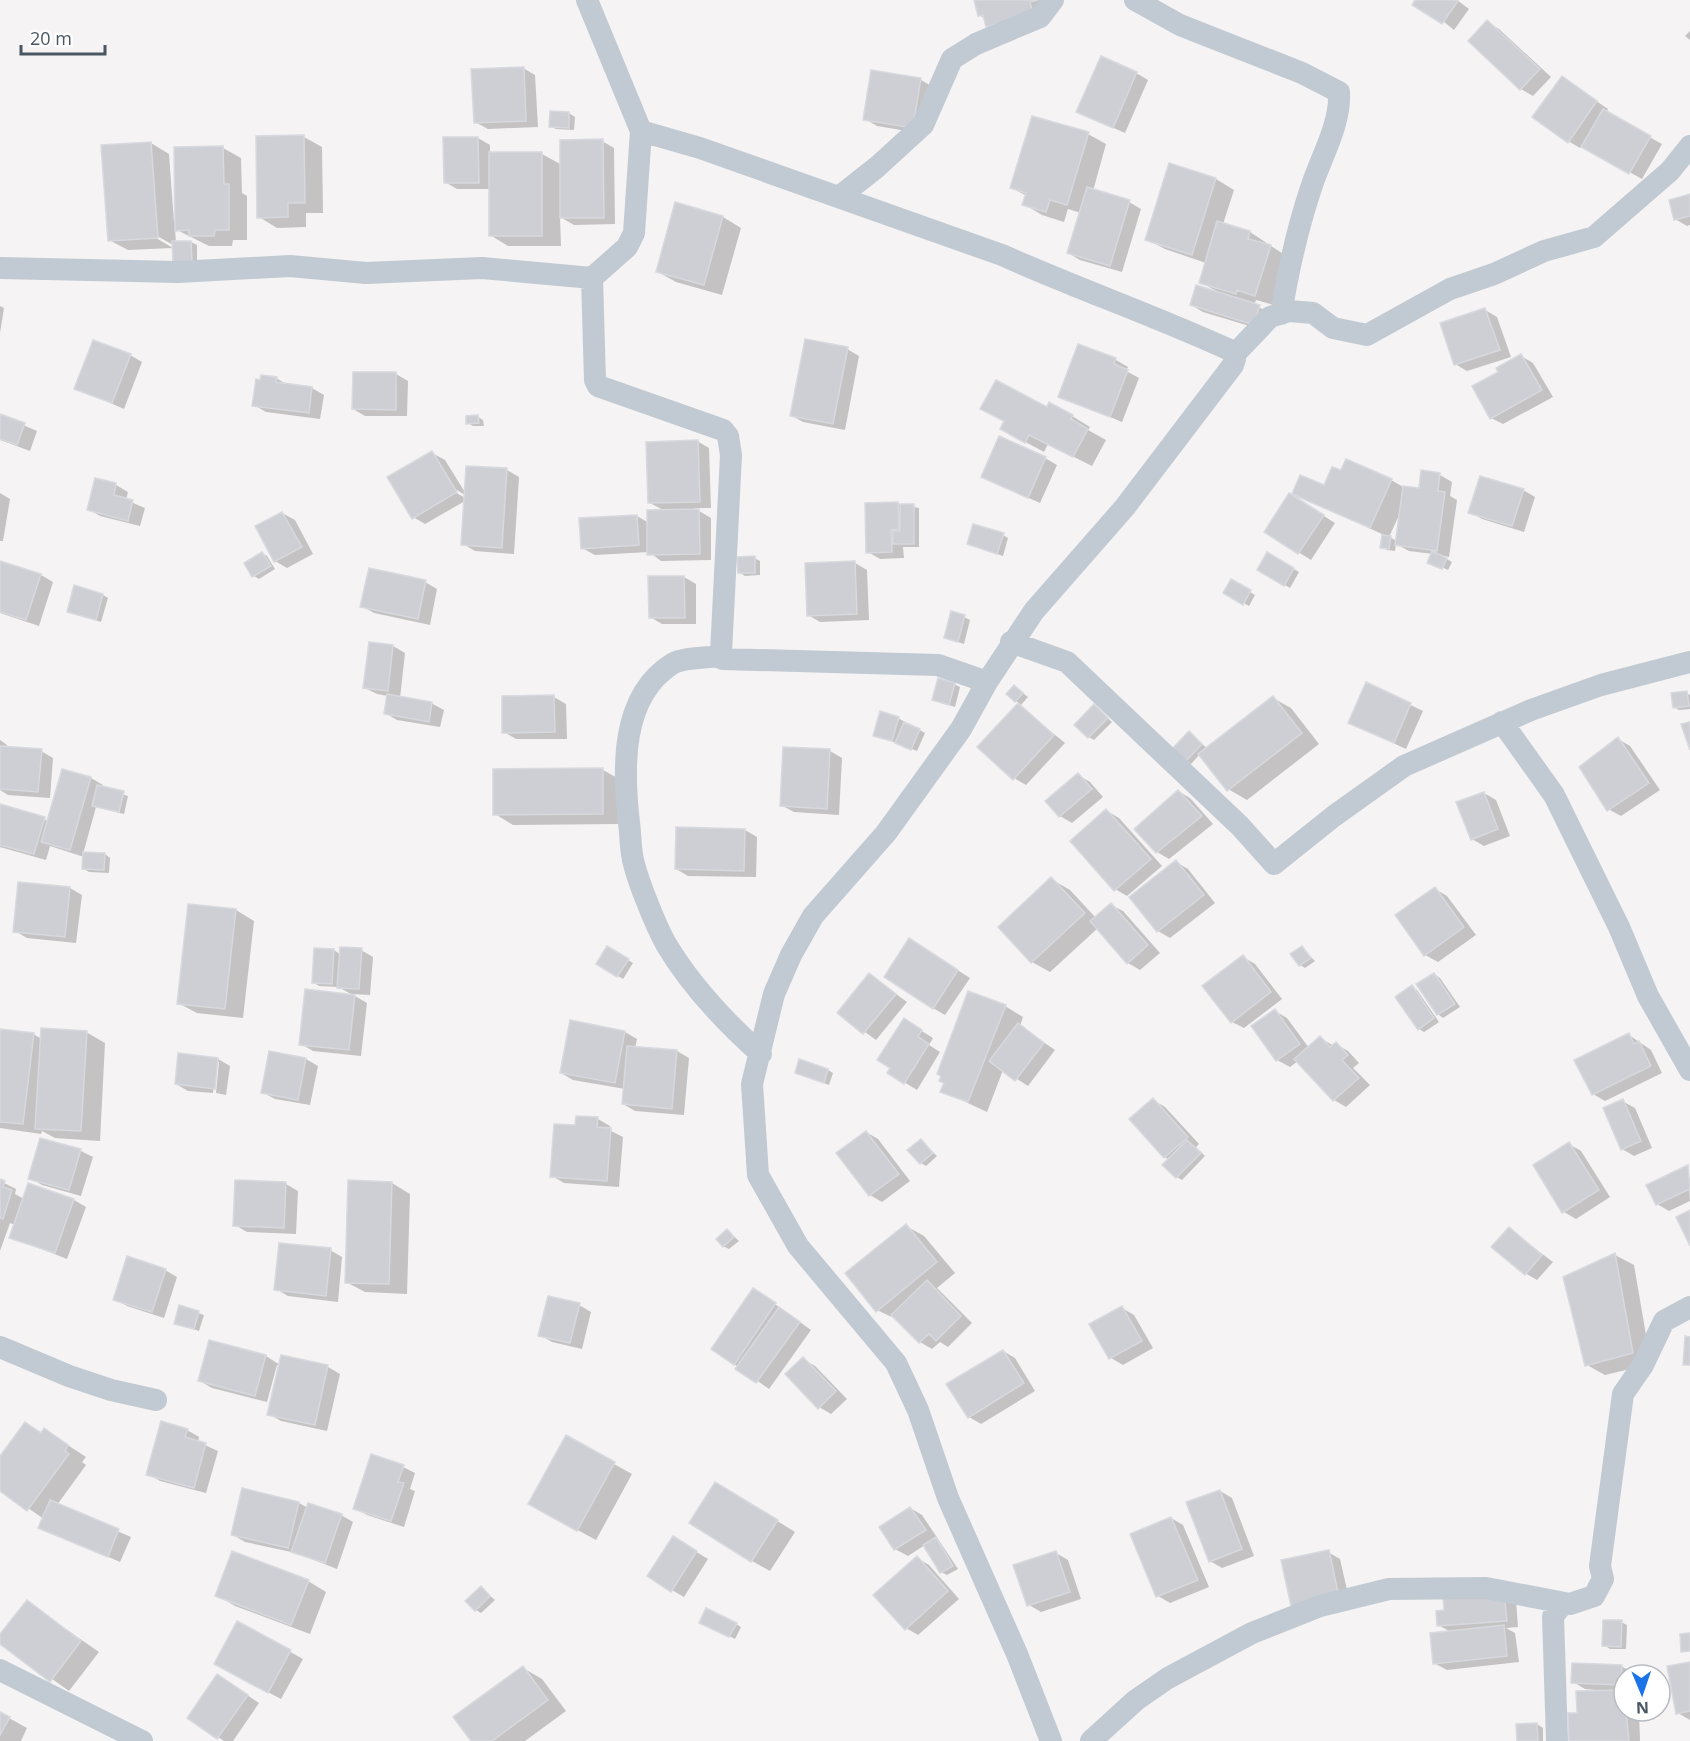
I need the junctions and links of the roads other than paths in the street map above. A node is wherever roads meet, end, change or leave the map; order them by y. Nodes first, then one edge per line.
1 (587, 0) edge
2 (1053, 0) edge
3 (1136, 0) edge
4 (641, 131) junction
5 (1690, 146) edge
6 (839, 197) junction
7 (0, 268) edge
8 (592, 278) junction
9 (1281, 314) junction
10 (1234, 355) junction
11 (1011, 642) junction
12 (721, 656) junction
13 (1690, 662) edge
14 (987, 682) junction
15 (1502, 722) junction
16 (761, 1054) junction
17 (1690, 1070) edge
18 (1690, 1307) edge
19 (0, 1347) edge
20 (156, 1400) dead end
21 (1564, 1603) junction
22 (2, 1669) edge
23 (142, 1741) edge
24 (1051, 1741) edge
25 (1091, 1741) edge
26 (1557, 1741) edge

1 - 4 street
2 - 6 street
3 - 9 street
4 - 6 street
4 - 8 street
5 - 9 street
6 - 10 street
7 - 8 street
8 - 12 street
9 - 10 street
10 - 11 street
11 - 14 street
11 - 15 street
12 - 14 street
12 - 16 street
13 - 15 street
14 - 16 street
15 - 17 street
16 - 24 street
18 - 21 street
19 - 20 street
21 - 25 street
21 - 26 street
22 - 23 street

